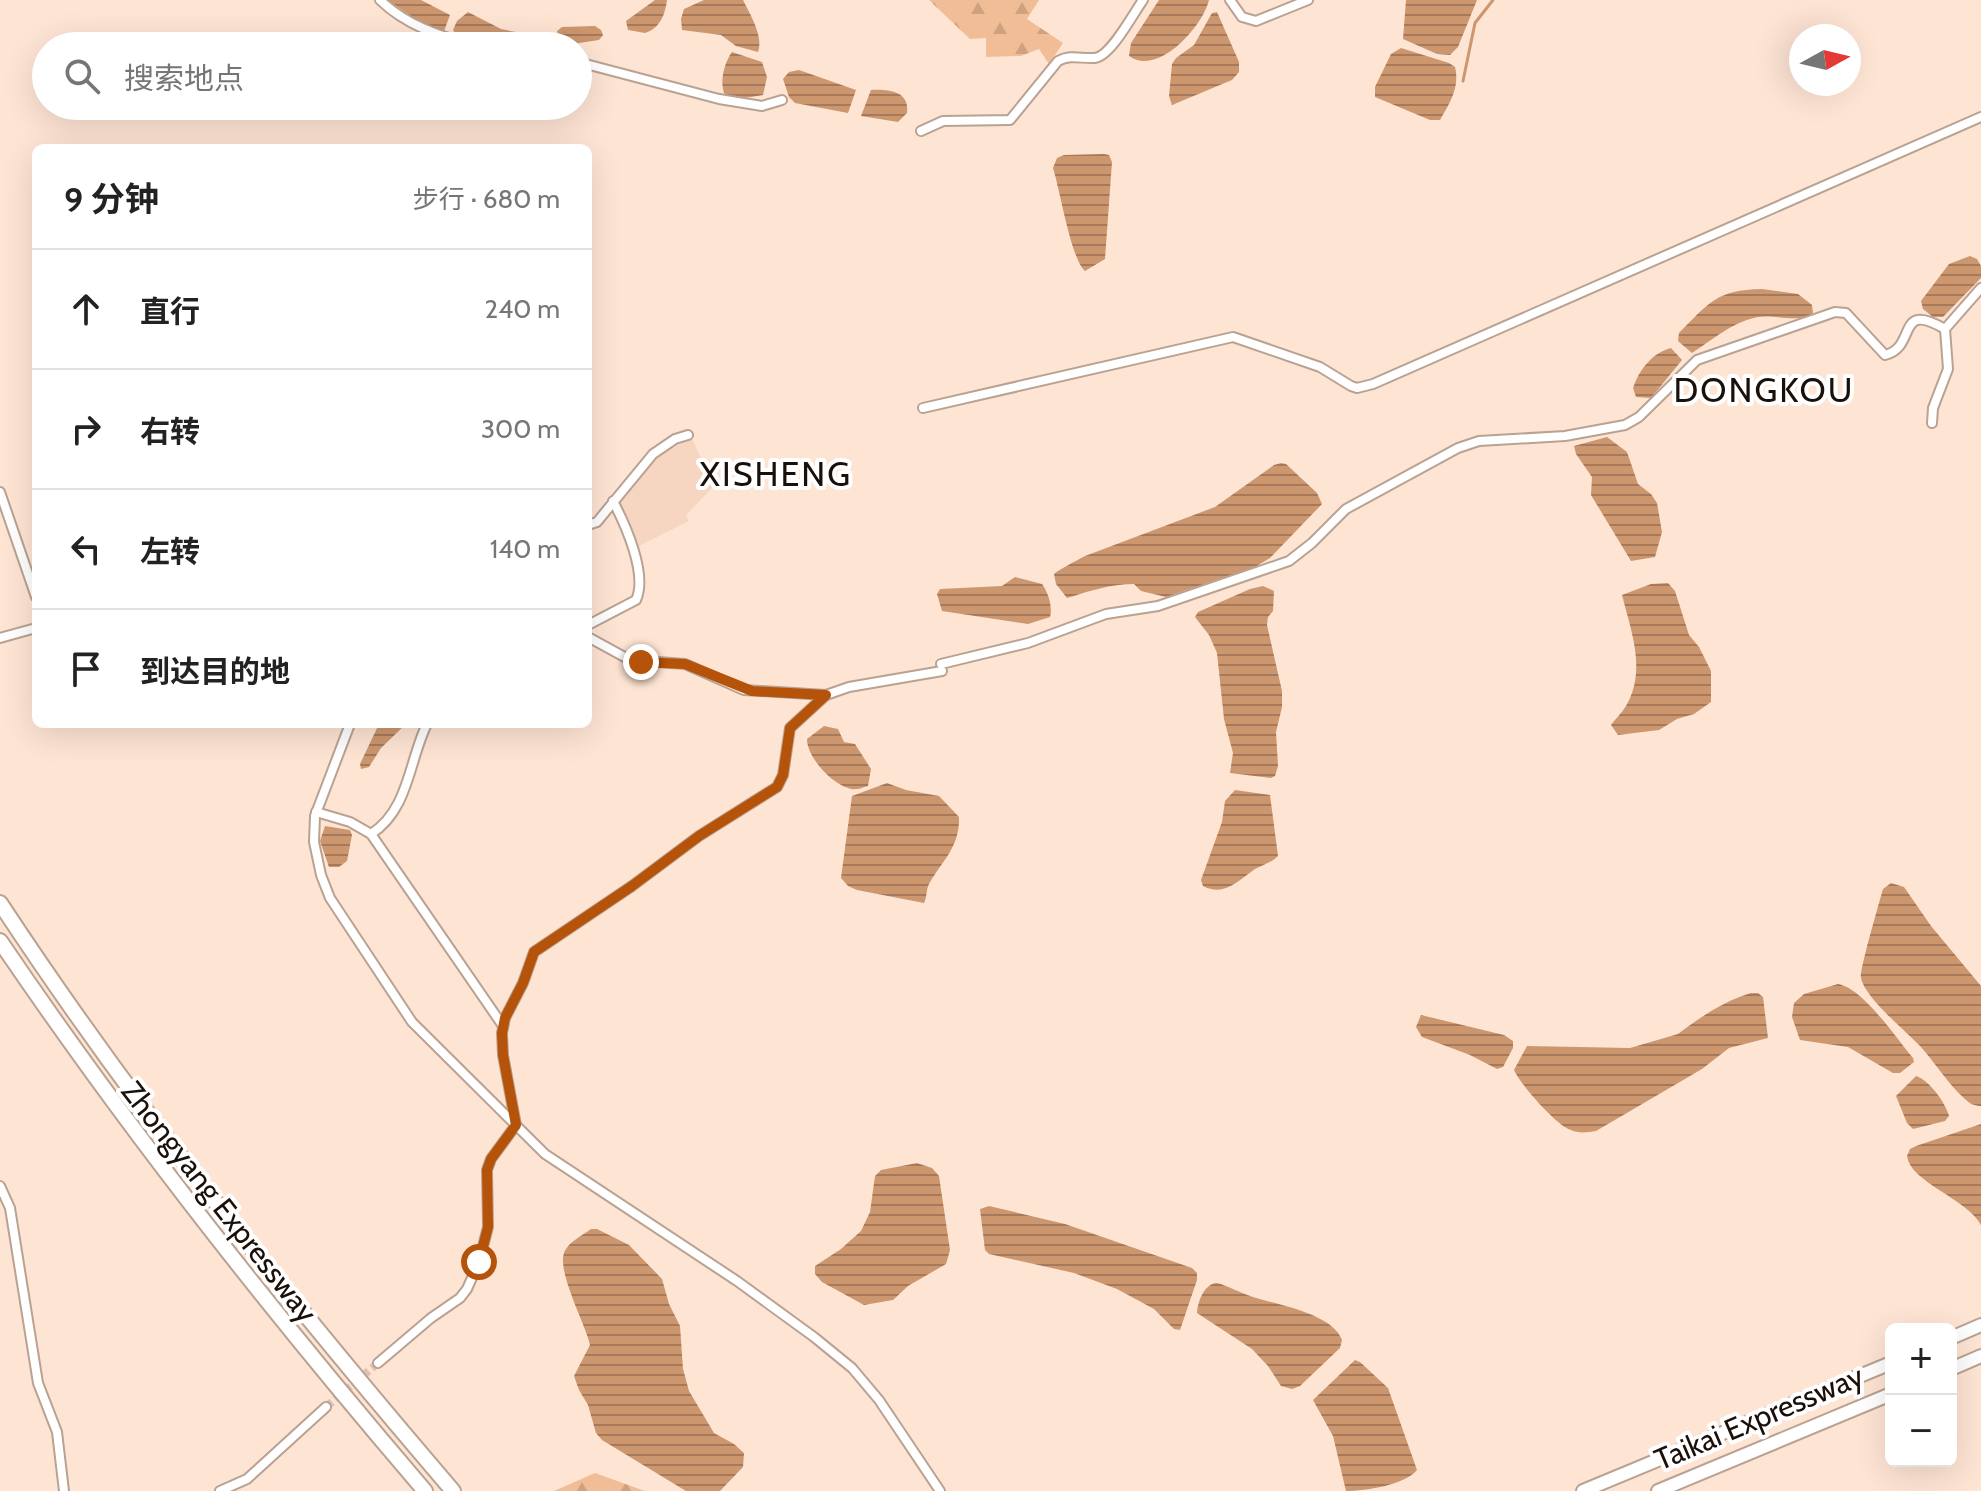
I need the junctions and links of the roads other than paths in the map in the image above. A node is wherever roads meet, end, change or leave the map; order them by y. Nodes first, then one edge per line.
1 (380, 0) edge
2 (1143, 0) edge
3 (1230, 0) edge
4 (1308, 0) edge
5 (430, 32) edge
6 (592, 66) edge
7 (782, 100) dead end
8 (1981, 117) edge
9 (921, 131) dead end
10 (1981, 288) edge
11 (1945, 329) junction
12 (923, 408) dead end
13 (1932, 423) dead end
14 (688, 435) dead end
15 (0, 492) edge
16 (613, 501) junction
17 (592, 524) edge
18 (32, 585) edge
19 (592, 623) edge
20 (32, 629) edge
21 (0, 638) edge
22 (592, 639) edge
23 (826, 695) junction
24 (348, 728) edge
25 (426, 728) edge
26 (316, 812) junction
27 (371, 834) junction
28 (0, 903) edge
29 (0, 941) edge
30 (503, 1026) junction
31 (516, 1125) junction
32 (0, 1186) edge
33 (1981, 1325) edge
34 (1957, 1335) edge
35 (1981, 1356) edge
36 (378, 1363) tunnel mouth
37 (1885, 1365) edge
38 (1957, 1366) edge
39 (1889, 1395) edge
40 (326, 1407) tunnel mouth
41 (64, 1491) edge
42 (220, 1491) edge
43 (425, 1491) edge
44 (453, 1491) edge
45 (940, 1491) edge
46 (1583, 1491) edge
47 (1658, 1491) edge

1 - 5 street
2 - 9 street
3 - 4 street
6 - 7 street
8 - 12 street
10 - 11 street
11 - 13 street
11 - 23 street
14 - 16 street
15 - 18 street
16 - 17 street
16 - 19 street
20 - 21 street
22 - 23 street
23 - 30 street
24 - 26 street
25 - 27 street
26 - 27 street
26 - 31 street
27 - 30 street
28 - 44 highway, Zhongyang Expressway
29 - 43 highway, Zhongyang Expressway
30 - 31 street
31 - 36 street
31 - 45 street
32 - 41 street
33 - 34 highway
35 - 38 highway
37 - 46 highway, Taikai Expressway
39 - 47 highway, Taikai Expressway
40 - 42 street

